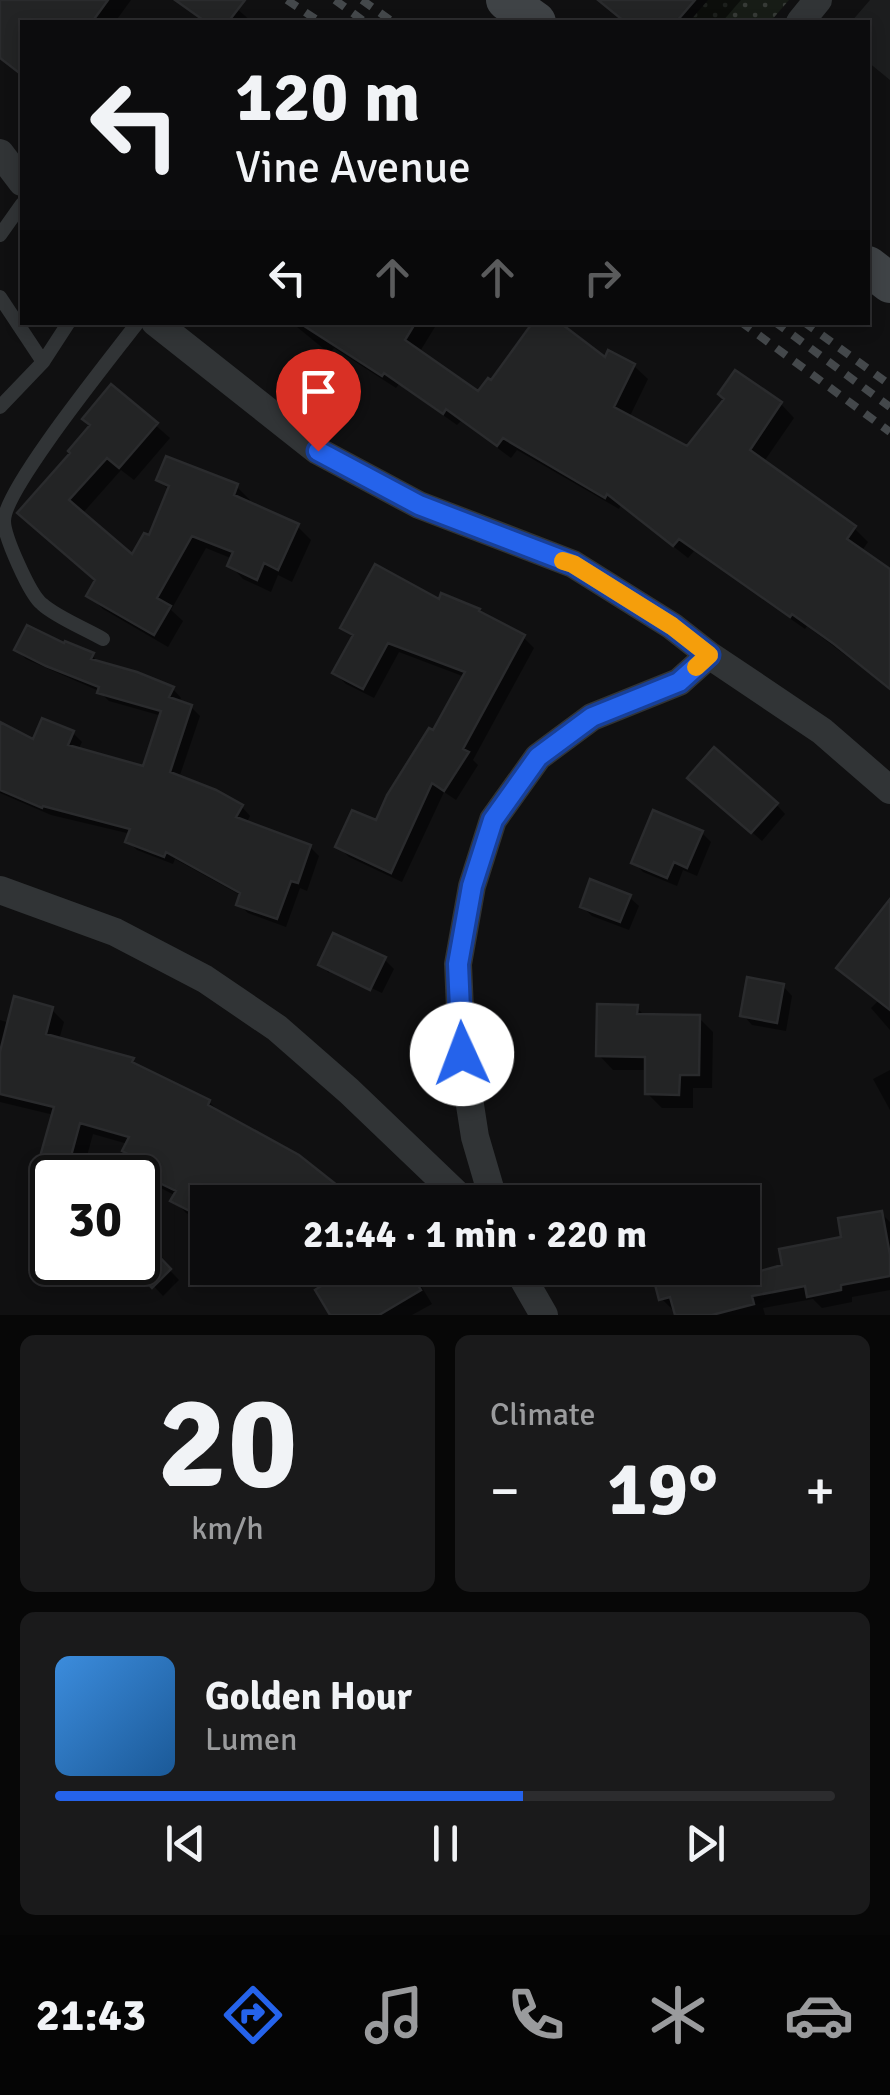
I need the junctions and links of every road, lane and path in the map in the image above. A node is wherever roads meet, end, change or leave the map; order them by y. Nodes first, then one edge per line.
1 (506, 0) edge
2 (818, 0) edge
3 (533, 20) edge
4 (802, 20) edge
5 (0, 153) edge
6 (20, 179) edge
7 (20, 207) edge
8 (0, 235) edge
9 (870, 268) edge
10 (890, 283) edge
11 (0, 297) edge
12 (67, 325) edge
13 (136, 325) edge
14 (159, 325) edge
15 (42, 362) junction
16 (0, 407) edge
17 (103, 639) dead end
18 (709, 655) junction
19 (890, 790) edge
20 (0, 890) edge
21 (447, 1185) edge
22 (489, 1185) edge
23 (527, 1285) edge
24 (544, 1315) edge

1 - 3 street
2 - 4 street
5 - 6 street
7 - 8 lane
9 - 10 street
11 - 15 lane
12 - 15 lane
13 - 17 lane
14 - 18 street
15 - 16 lane
18 - 19 street
18 - 22 street
20 - 21 street
23 - 24 street

